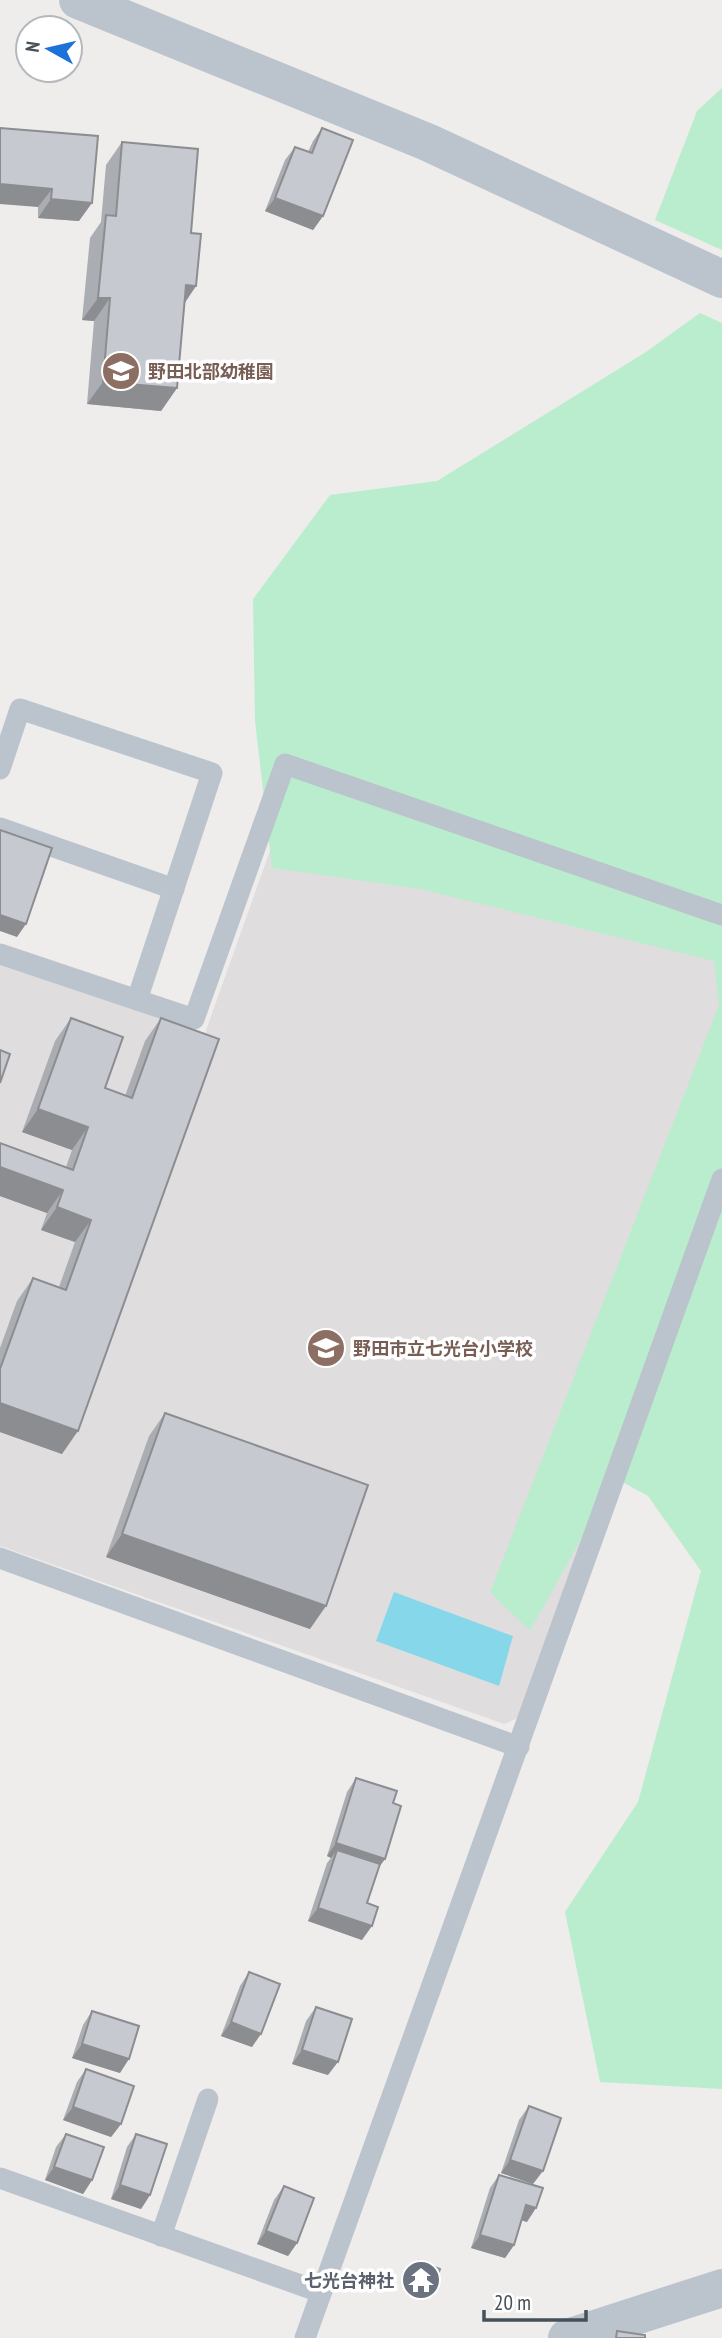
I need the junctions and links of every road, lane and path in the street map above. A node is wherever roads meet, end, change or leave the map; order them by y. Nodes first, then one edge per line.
1 (79, 0) edge
2 (722, 279) edge
3 (0, 769) edge
4 (0, 828) edge
5 (174, 889) junction
6 (722, 915) edge
7 (0, 954) edge
8 (137, 1000) junction
9 (722, 1179) edge
10 (0, 1558) edge
11 (519, 1747) junction
12 (208, 2099) dead end
13 (0, 2178) edge
14 (160, 2236) junction
15 (722, 2288) edge
16 (320, 2292) junction
17 (305, 2338) edge
18 (566, 2338) edge

1 - 2 street
3 - 5 lane
4 - 5 lane
5 - 8 lane
6 - 8 lane
7 - 8 lane
9 - 11 lane
10 - 11 lane
11 - 16 lane
12 - 14 lane
13 - 14 lane
14 - 16 lane
15 - 18 street
16 - 17 lane

